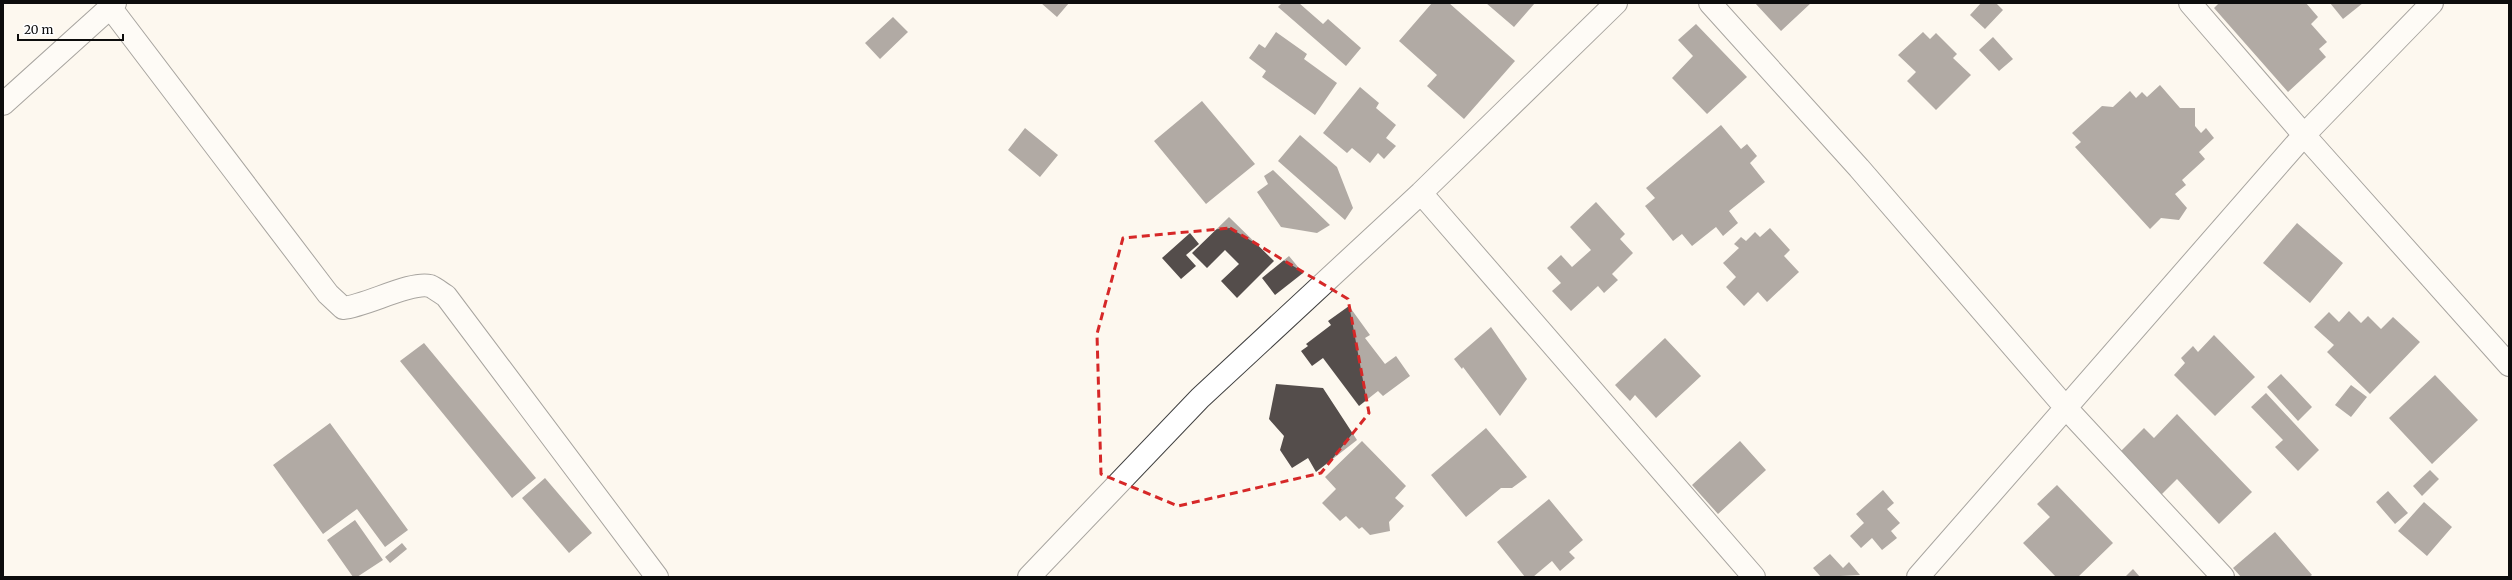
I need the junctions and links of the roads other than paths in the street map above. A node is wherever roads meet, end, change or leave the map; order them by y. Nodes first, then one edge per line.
1 (1616, 3) edge
2 (1710, 3) edge
3 (2190, 3) edge
4 (2432, 3) edge
5 (112, 5) edge
6 (3, 104) edge
7 (2304, 135) junction
8 (1421, 193) junction
9 (2509, 365) edge
10 (2066, 408) junction
11 (656, 577) edge
12 (1029, 577) edge
13 (1754, 577) edge
14 (1918, 577) edge
15 (2224, 577) edge

1 - 8 street
2 - 10 street
3 - 7 street
4 - 7 street
5 - 6 street
5 - 11 street
7 - 9 street
7 - 10 street
8 - 12 street
8 - 13 street
10 - 14 street
10 - 15 street

